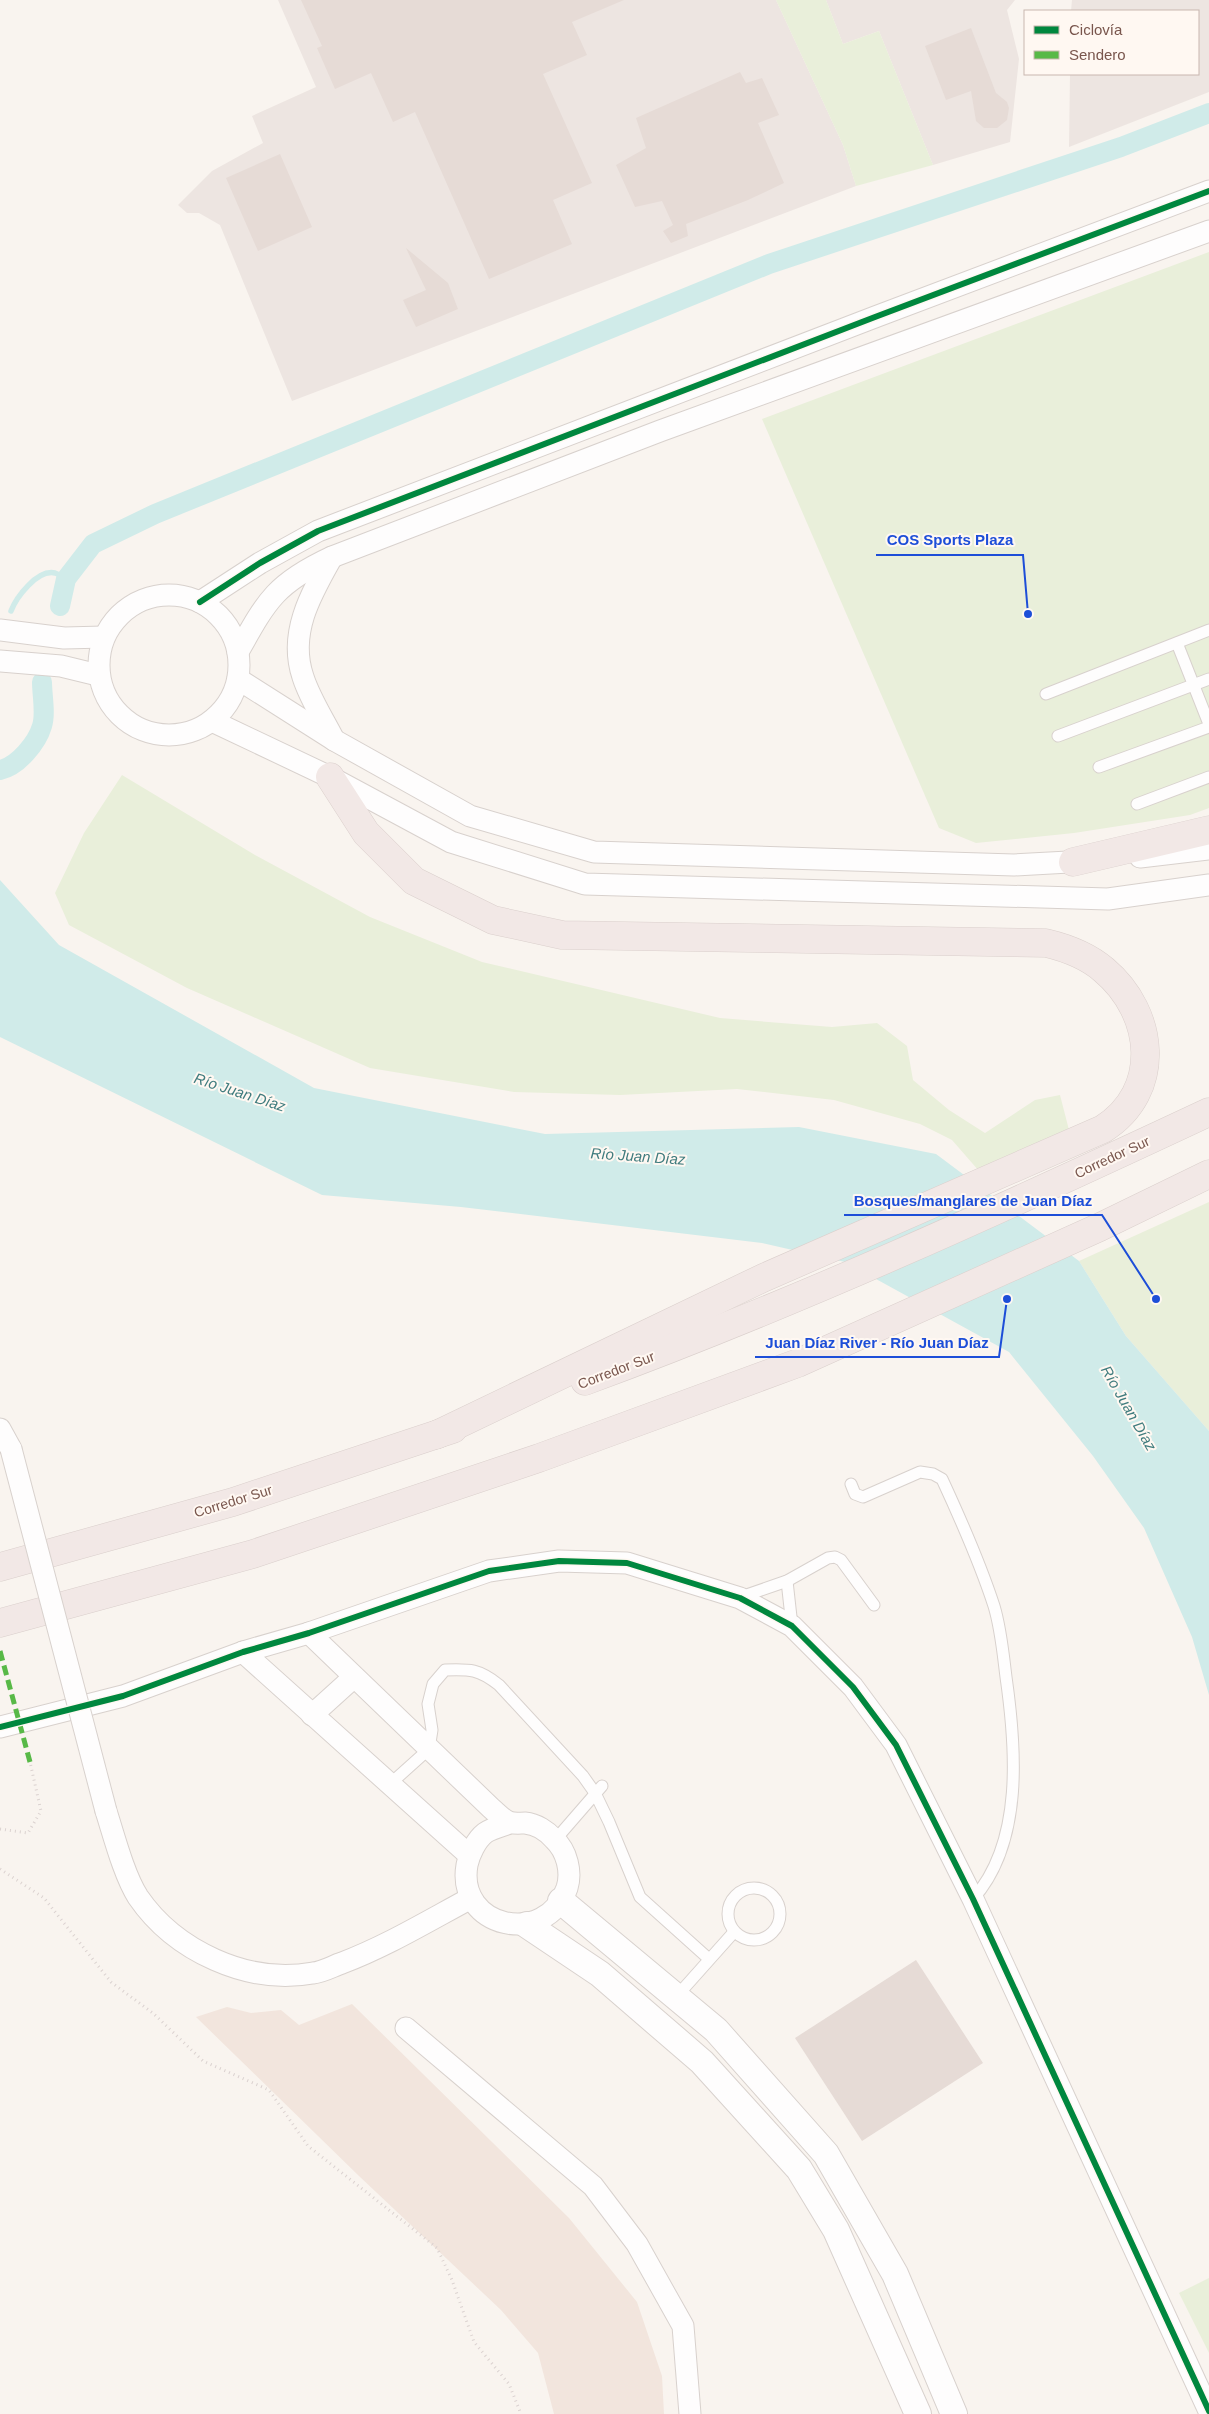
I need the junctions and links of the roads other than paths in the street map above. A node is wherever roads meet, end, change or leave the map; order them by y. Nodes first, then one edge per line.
1 (1209, 191) edge
2 (1209, 231) edge
3 (875, 317) junction
4 (794, 381) junction
5 (699, 384) junction
6 (332, 557) junction
7 (200, 602) junction
8 (0, 630) edge
9 (1209, 630) edge
10 (104, 637) junction
11 (1177, 643) junction
12 (238, 652) junction
13 (0, 661) edge
14 (98, 675) junction
15 (238, 679) junction
16 (1209, 679) edge
17 (1194, 685) junction
18 (1046, 694) dead end
19 (212, 721) junction
20 (1209, 725) edge
21 (1058, 736) dead end
22 (334, 740) junction
23 (1099, 767) dead end
24 (330, 777) junction
25 (1209, 777) edge
26 (1137, 804) dead end
27 (1209, 830) edge
28 (1209, 849) edge
29 (1073, 862) junction
30 (1209, 885) edge
31 (1209, 1112) edge
32 (1209, 1174) edge
33 (0, 1429) edge
34 (436, 1435) junction
35 (851, 1484) dead end
36 (0, 1567) edge
37 (787, 1581) junction
38 (740, 1598) junction
39 (874, 1605) dead end
40 (0, 1623) edge
41 (792, 1626) junction
42 (309, 1633) junction
43 (243, 1652) junction
44 (354, 1677) junction
45 (312, 1715) junction
46 (0, 1727) edge
47 (429, 1749) junction
48 (390, 1784) junction
49 (598, 1789) junction
50 (510, 1823) junction
51 (556, 1840) junction
52 (469, 1855) junction
53 (471, 1898) junction
54 (973, 1899) junction
55 (561, 1901) junction
56 (527, 1924) junction
57 (734, 1932) junction
58 (709, 1958) junction
59 (676, 1997) junction
60 (406, 2028) dead end
61 (1209, 2411) edge
62 (690, 2414) edge
63 (918, 2414) edge
64 (954, 2414) edge

1 - 3 street
2 - 4 street
3 - 4 street
3 - 5 street
4 - 5 street
4 - 6 street
5 - 7 street
6 - 12 street
6 - 22 street
7 - 10 street
7 - 12 street
8 - 10 street
9 - 11 lane
10 - 14 street
11 - 17 lane
11 - 18 lane
12 - 15 street
13 - 14 street
14 - 19 street
15 - 19 street
15 - 22 street
16 - 17 lane
17 - 20 lane
17 - 21 lane
19 - 24 street
20 - 23 lane
22 - 29 street
24 - 30 street
24 - 34 highway
25 - 26 lane
27 - 29 highway
28 - 29 street
31 - 34 highway, Corredor Sur
32 - 40 highway
33 - 53 street, bridge
34 - 36 highway, Corredor Sur
35 - 54 lane
37 - 38 lane
37 - 39 lane
37 - 41 lane
38 - 41 street
38 - 42 street
41 - 54 street
42 - 43 street
42 - 44 street
43 - 45 street
43 - 46 street
44 - 45 street
44 - 47 street
45 - 48 street
47 - 48 lane
47 - 49 lane
47 - 50 street
48 - 52 street
49 - 51 lane
49 - 58 lane
50 - 51 street
50 - 52 street
51 - 55 street
52 - 53 street
53 - 56 street
54 - 61 street
55 - 56 street
55 - 59 street
56 - 63 street
57 - 57 lane
57 - 58 lane
58 - 59 lane
59 - 64 street
60 - 62 street

